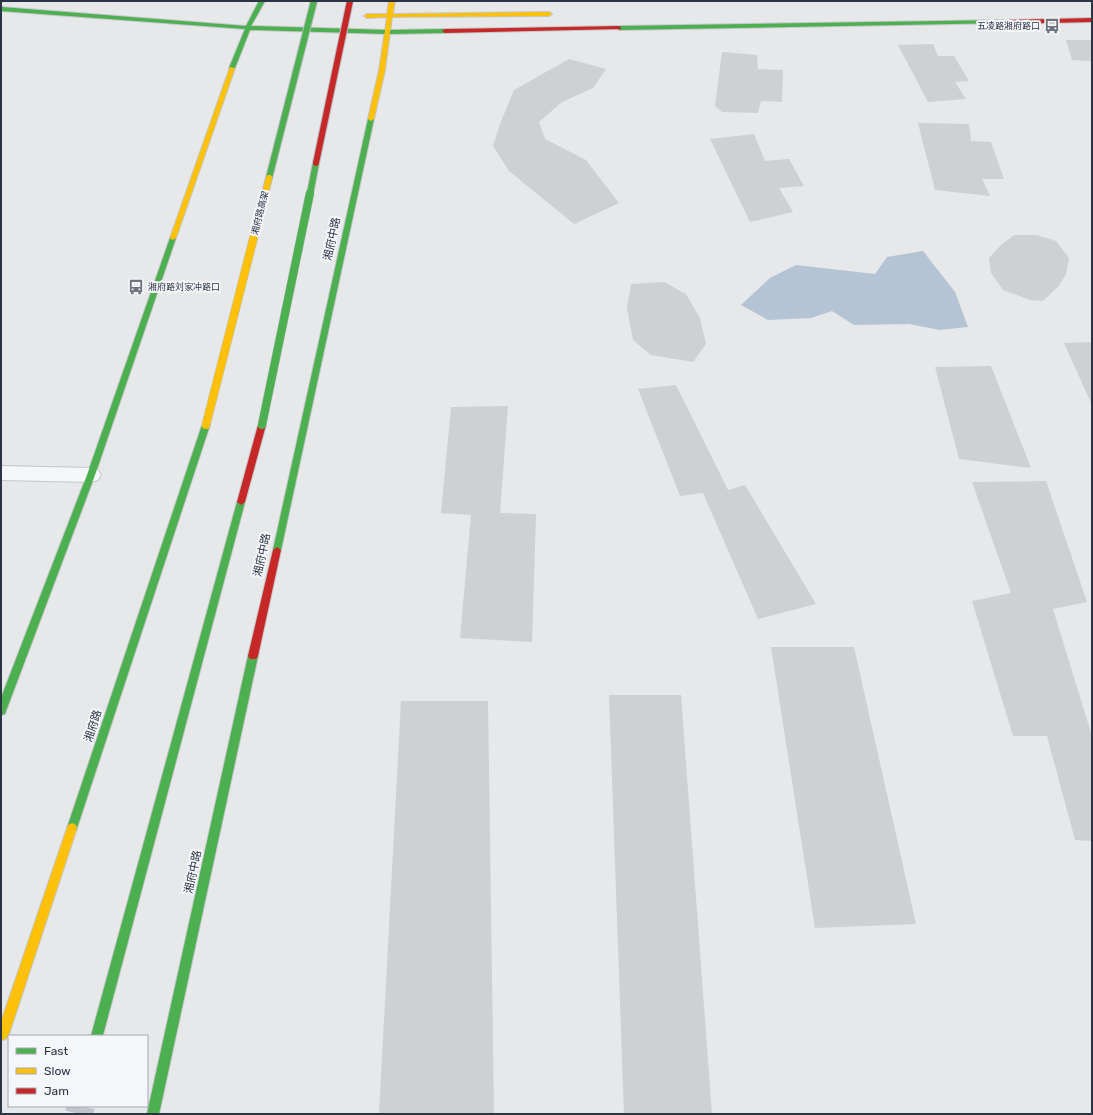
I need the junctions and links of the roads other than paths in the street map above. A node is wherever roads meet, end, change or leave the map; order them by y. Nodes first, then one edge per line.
1 (262, 1) edge
2 (314, 1) edge
3 (350, 1) edge
4 (392, 1) edge
5 (1, 9) edge
6 (555, 14) dead end
7 (301, 16) dead end
8 (317, 16) dead end
9 (341, 16) dead end
10 (389, 16) junction
11 (1092, 20) edge
12 (248, 28) junction
13 (388, 32) junction
14 (206, 425) joint
15 (1, 473) edge
16 (91, 475) junction
17 (1, 711) edge
18 (3, 1034) dead end
19 (97, 1035) edge
20 (153, 1114) edge

1 - 12 main road
2 - 14 main road, 湘府路高架, bridge
3 - 19 main road, bridge
4 - 10 main road, 湘府中路
5 - 12 main road
6 - 10 main road
7 - 8 main road
9 - 10 main road
10 - 13 main road, 湘府中路
11 - 13 main road
12 - 13 main road
12 - 16 main road
13 - 20 main road, 湘府中路
14 - 18 main road, 湘府路
15 - 16 street
16 - 17 main road

